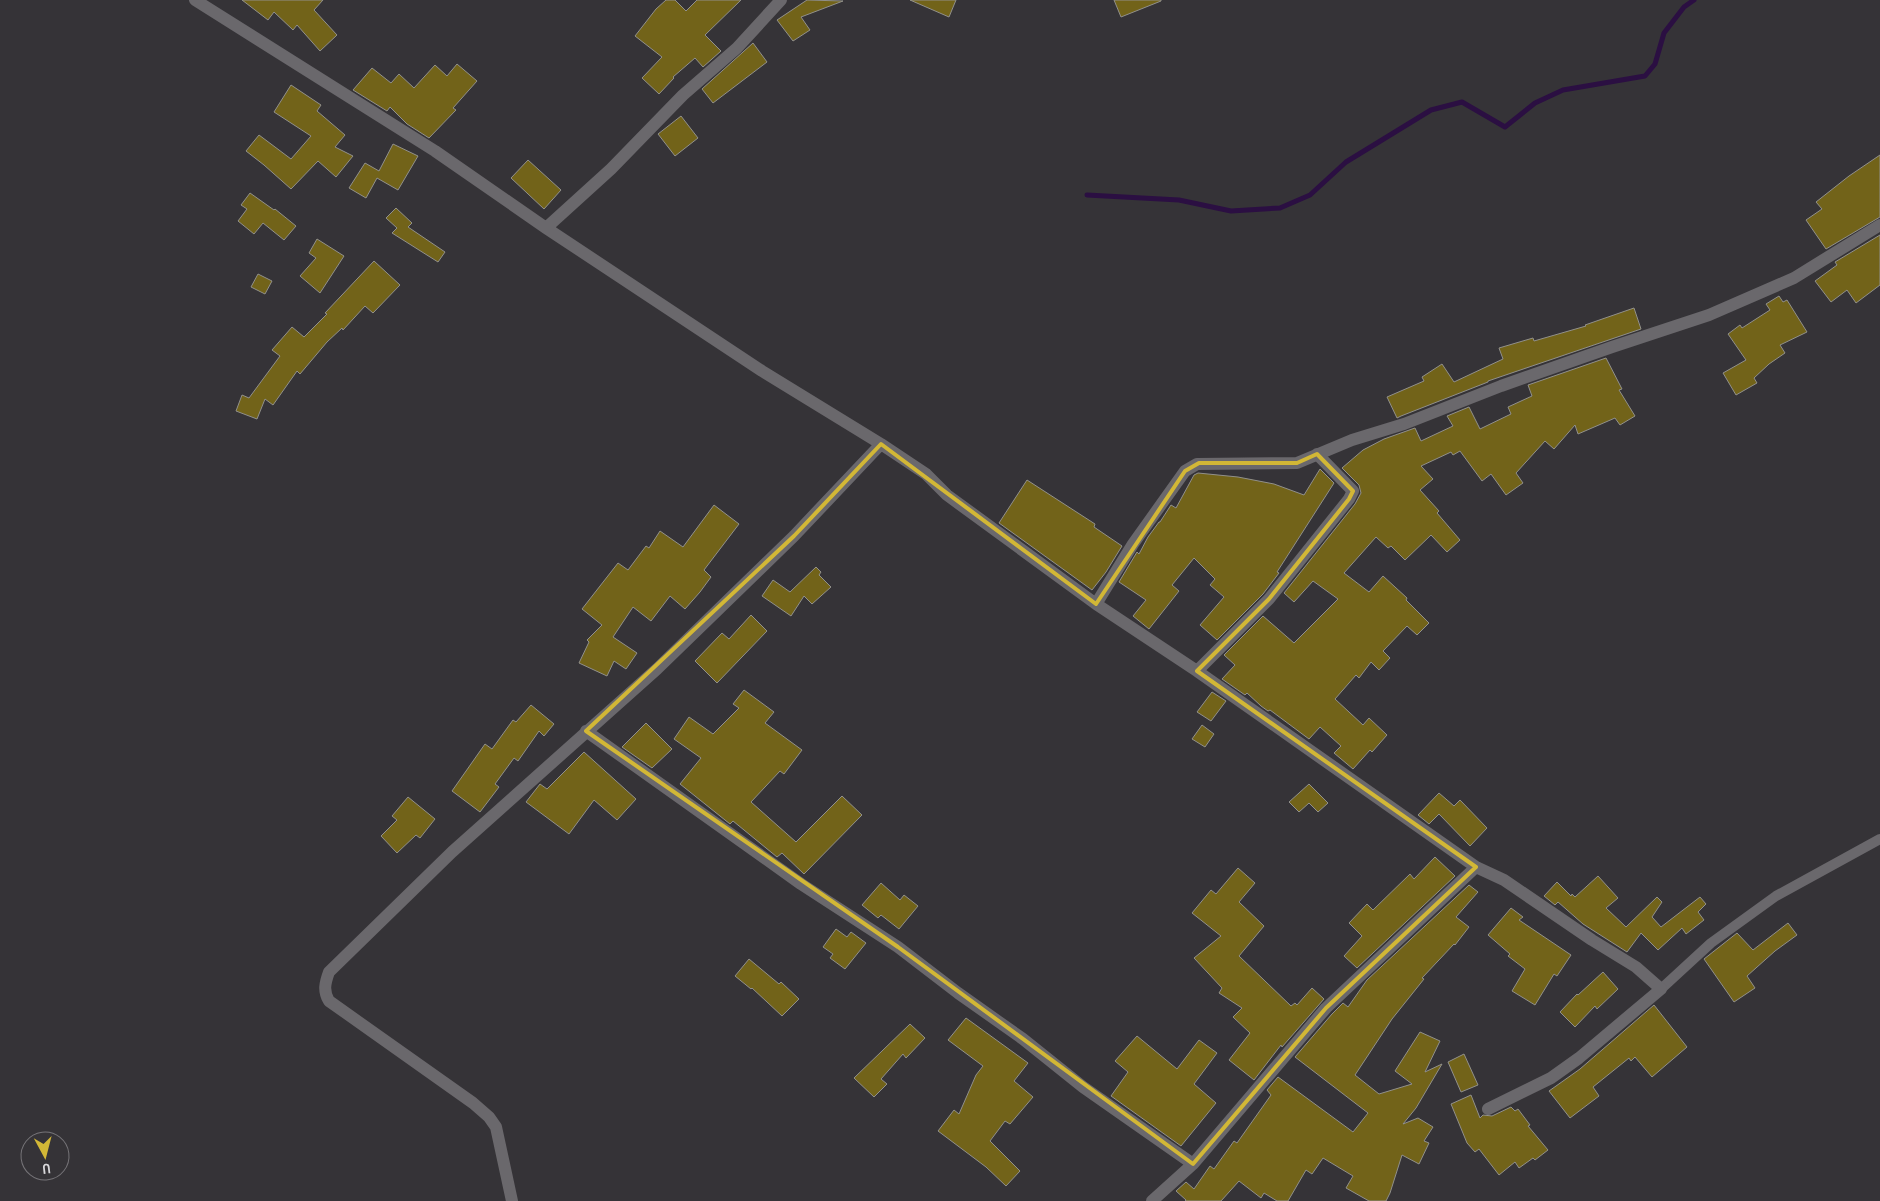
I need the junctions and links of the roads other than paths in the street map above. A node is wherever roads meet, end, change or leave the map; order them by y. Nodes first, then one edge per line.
1 (195, 0) edge
2 (781, 0) edge
3 (1880, 225) edge
4 (546, 228) junction
5 (881, 444) junction
6 (1317, 454) junction
7 (1096, 604) junction
8 (1197, 671) junction
9 (586, 731) junction
10 (1880, 839) edge
11 (1476, 867) junction
12 (1661, 989) junction
13 (1488, 1109) dead end
14 (1193, 1164) junction
15 (512, 1201) edge
16 (1152, 1201) edge

1 - 4 street
2 - 4 street
3 - 6 street
4 - 5 street
5 - 7 street
5 - 9 street
6 - 7 street
6 - 8 street
7 - 8 street
8 - 11 street
9 - 14 street
9 - 15 street
10 - 12 lane
11 - 12 street
11 - 14 street
12 - 13 street
14 - 16 street

